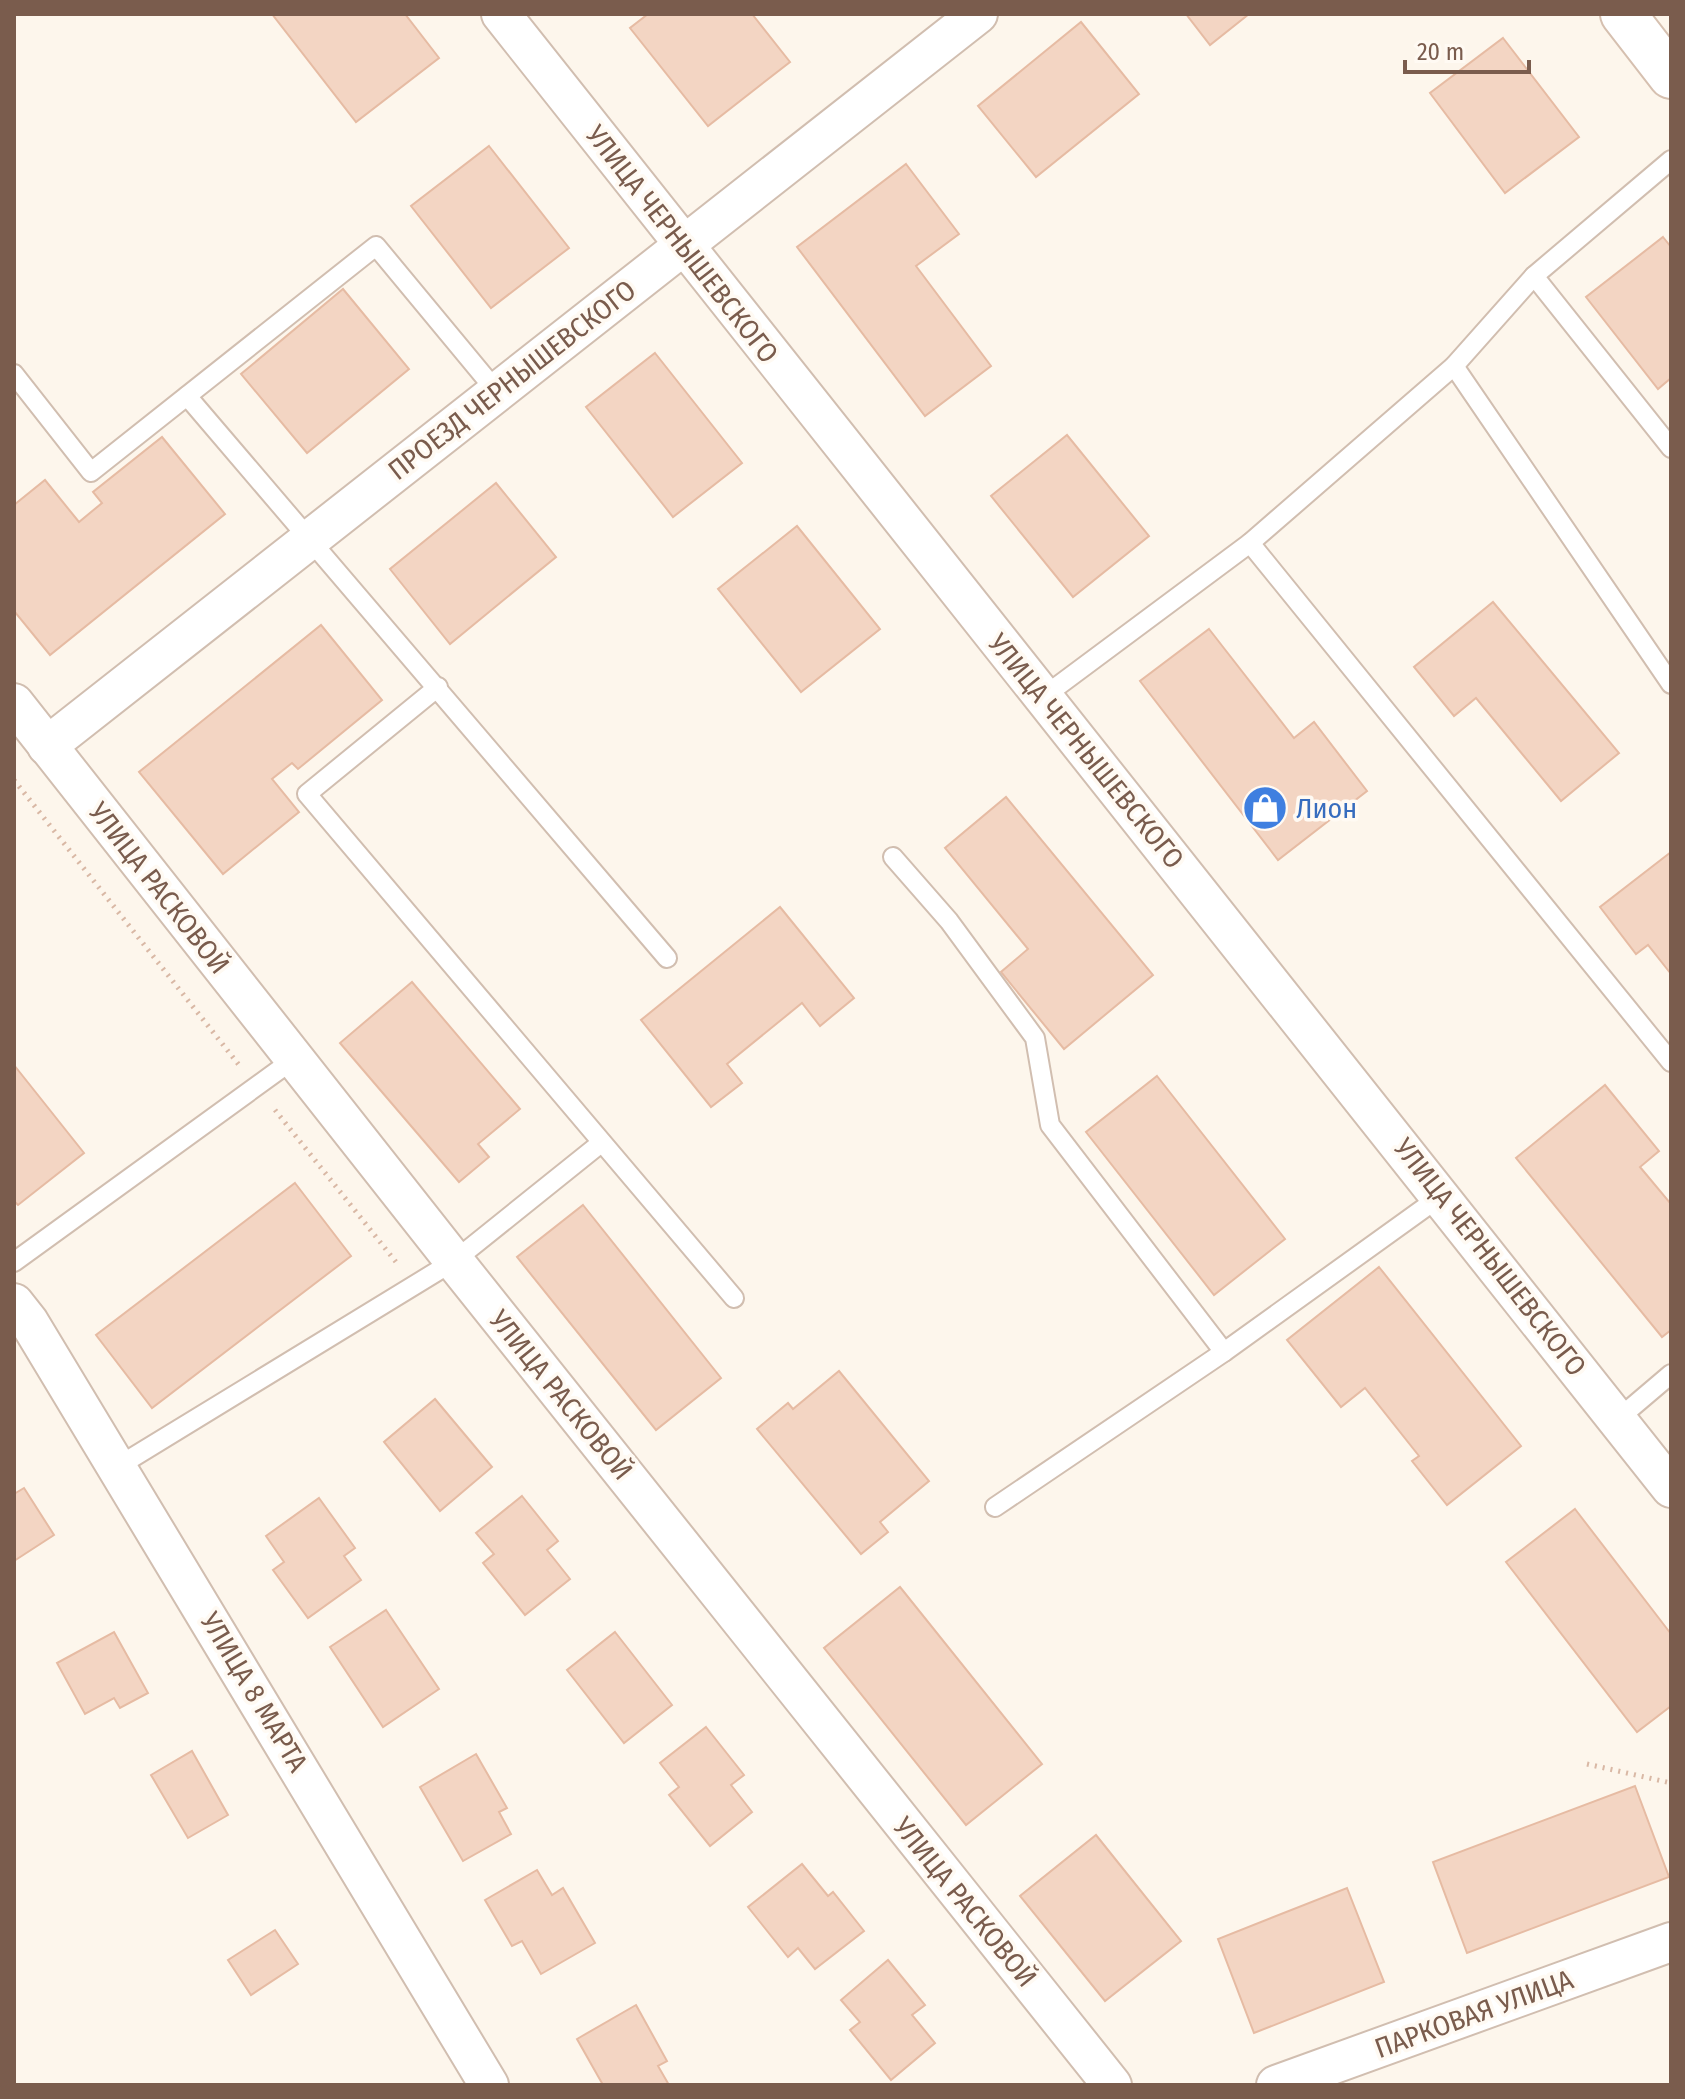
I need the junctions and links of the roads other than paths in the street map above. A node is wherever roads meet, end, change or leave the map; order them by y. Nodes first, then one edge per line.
1 (501, 14) edge
2 (978, 14) edge
3 (1623, 14) edge
4 (1671, 76) edge
5 (1671, 160) edge
6 (683, 247) junction
7 (1534, 276) junction
8 (1454, 366) junction
9 (14, 374) edge
10 (497, 392) junction
11 (187, 396) junction
12 (1671, 448) edge
13 (307, 539) junction
14 (1250, 543) junction
15 (1671, 684) edge
16 (438, 687) junction
17 (1043, 697) junction
18 (14, 703) edge
19 (47, 746) junction
20 (893, 857) dead end
21 (667, 958) dead end
22 (294, 1059) junction
23 (1671, 1062) edge
24 (601, 1143) junction
25 (1441, 1196) junction
26 (454, 1261) junction
27 (14, 1262) edge
28 (734, 1298) dead end
29 (14, 1303) edge
30 (1224, 1352) junction
31 (1671, 1374) edge
32 (1618, 1419) junction
33 (117, 1467) junction
34 (1671, 1488) edge
35 (995, 1507) dead end
36 (1671, 1942) edge
37 (489, 2085) edge
38 (1112, 2085) edge
39 (1276, 2085) edge

1 - 6 street, УЛИЦА ЧЕРНЫШЕВСКОГО
2 - 6 street, ПРОЕЗД ЧЕРНЫШЕВСКОГО
3 - 4 main road
5 - 7 lane
6 - 10 street, ПРОЕЗД ЧЕРНЫШЕВСКОГО
6 - 17 street, УЛИЦА ЧЕРНЫШЕВСКОГО
7 - 8 lane
7 - 12 lane
8 - 14 lane
8 - 15 lane
9 - 11 lane
10 - 11 lane
10 - 13 street, ПРОЕЗД ЧЕРНЫШЕВСКОГО
11 - 13 lane
13 - 16 lane
13 - 19 street, ПРОЕЗД ЧЕРНЫШЕВСКОГО
14 - 17 lane
14 - 23 lane
16 - 21 lane
16 - 24 lane
17 - 25 street, УЛИЦА ЧЕРНЫШЕВСКОГО
18 - 19 street, УЛИЦА РАСКОВОЙ
19 - 22 street, УЛИЦА РАСКОВОЙ
20 - 30 lane
22 - 26 street, УЛИЦА РАСКОВОЙ
22 - 27 lane
24 - 26 lane
24 - 28 lane
25 - 30 lane
25 - 32 street, УЛИЦА ЧЕРНЫШЕВСКОГО
26 - 33 lane
26 - 38 street, УЛИЦА РАСКОВОЙ
29 - 33 street, УЛИЦА 8 МАРТА
30 - 35 lane
31 - 32 lane
32 - 34 street, УЛИЦА ЧЕРНЫШЕВСКОГО
33 - 37 street, УЛИЦА 8 МАРТА
36 - 39 street, ПАРКОВАЯ УЛИЦА

